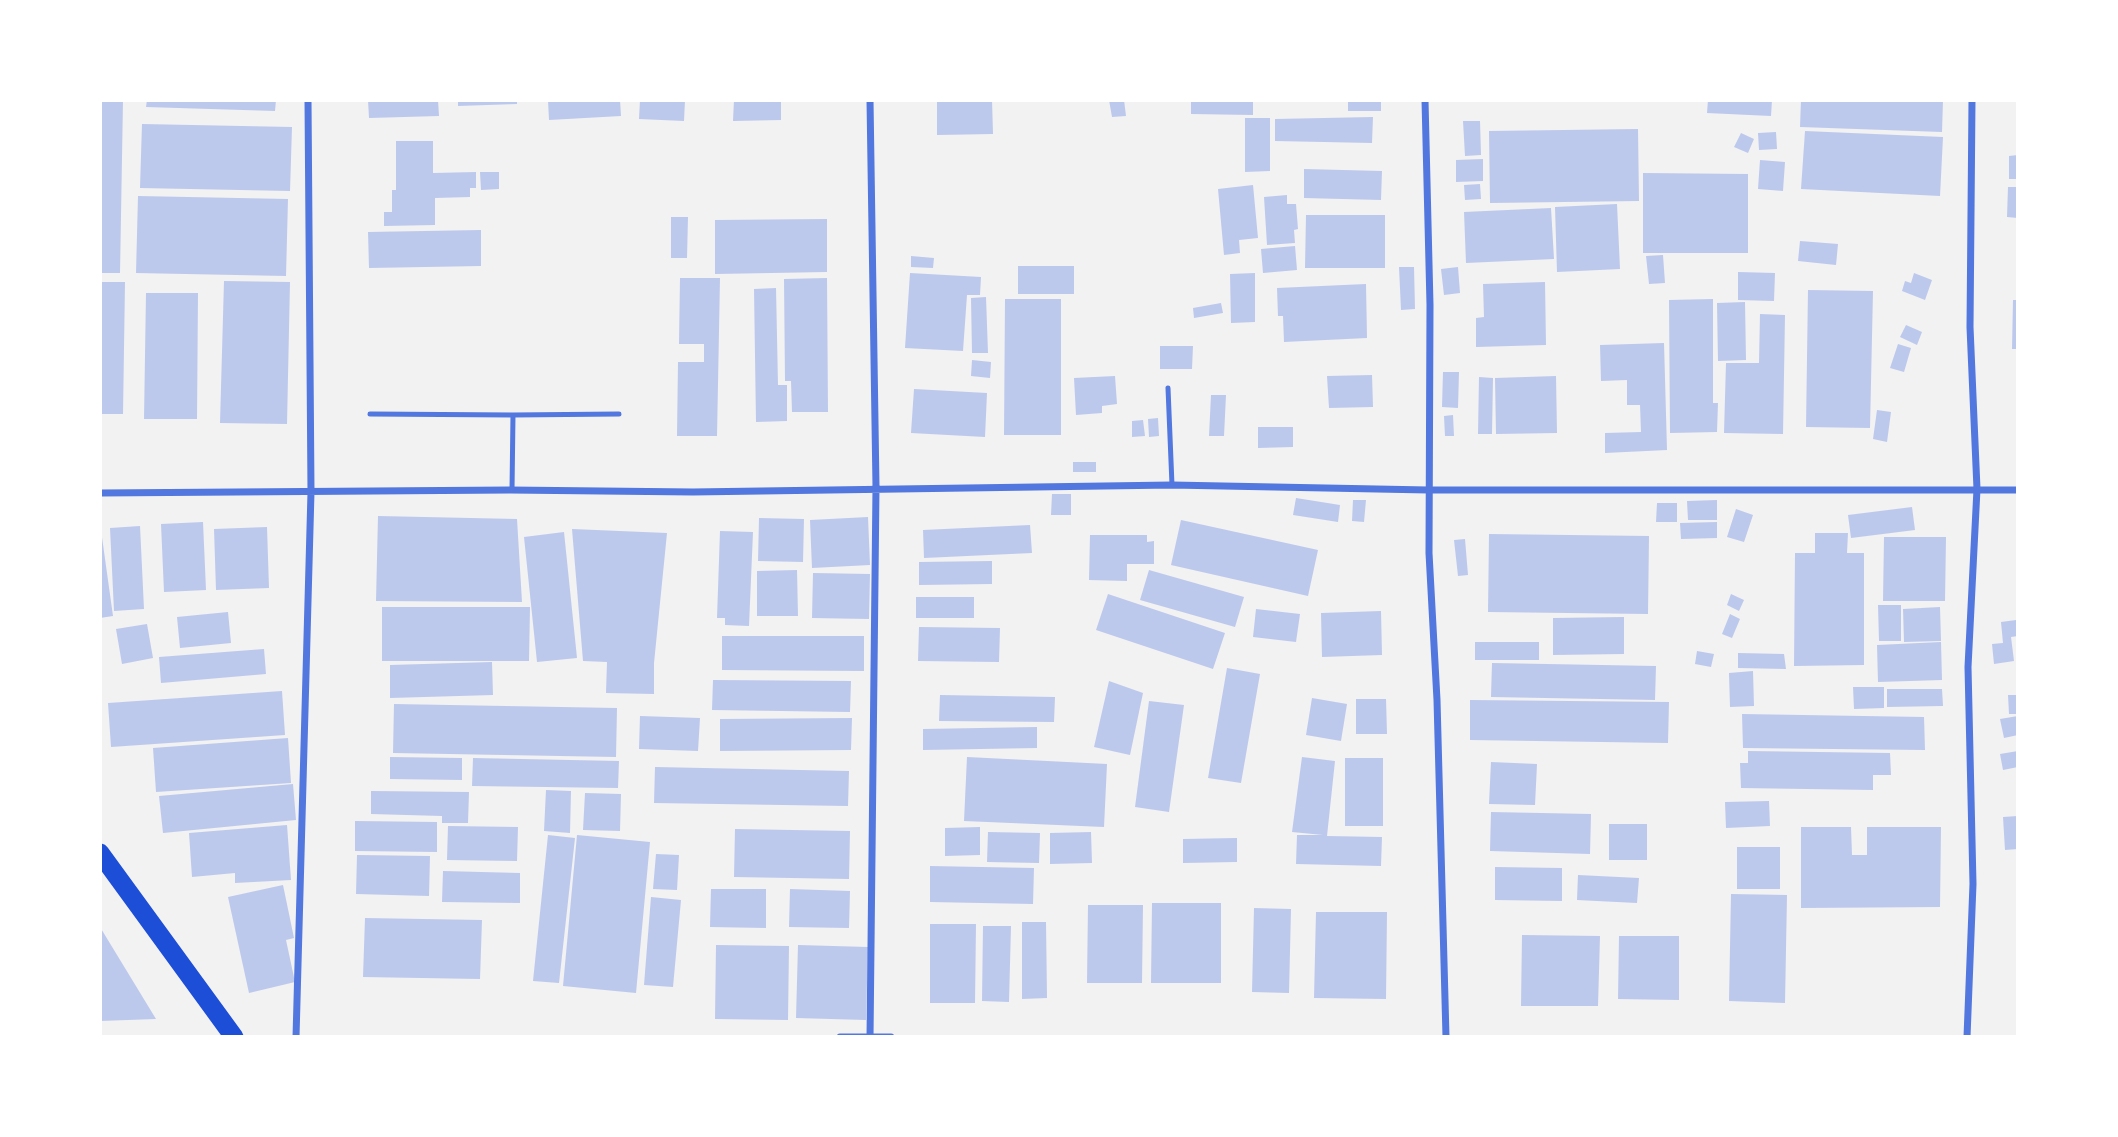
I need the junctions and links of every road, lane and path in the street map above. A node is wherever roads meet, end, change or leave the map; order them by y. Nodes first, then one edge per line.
1 (308, 100) edge
2 (870, 100) edge
3 (1425, 100) edge
4 (1972, 100) edge
5 (1168, 388) dead end
6 (370, 414) dead end
7 (620, 414) dead end
8 (513, 415) junction
9 (1172, 485) junction
10 (876, 487) junction
11 (1977, 489) junction
12 (512, 490) junction
13 (1428, 490) junction
14 (2018, 490) edge
15 (310, 492) junction
16 (102, 493) edge
17 (100, 853) edge
18 (234, 1037) edge
19 (296, 1037) edge
20 (840, 1037) edge
21 (870, 1037) edge
22 (891, 1037) edge
23 (1446, 1037) edge
24 (1967, 1037) edge

1 - 15 street
2 - 10 street
3 - 13 street
4 - 11 street
5 - 9 lane
6 - 8 lane
7 - 8 lane
8 - 12 lane
9 - 10 street
9 - 13 street
10 - 12 street
10 - 21 street
11 - 13 street
11 - 14 street
11 - 24 street
12 - 15 street
13 - 23 street
15 - 16 street
15 - 19 street
17 - 18 highway
20 - 21 street
21 - 22 street

